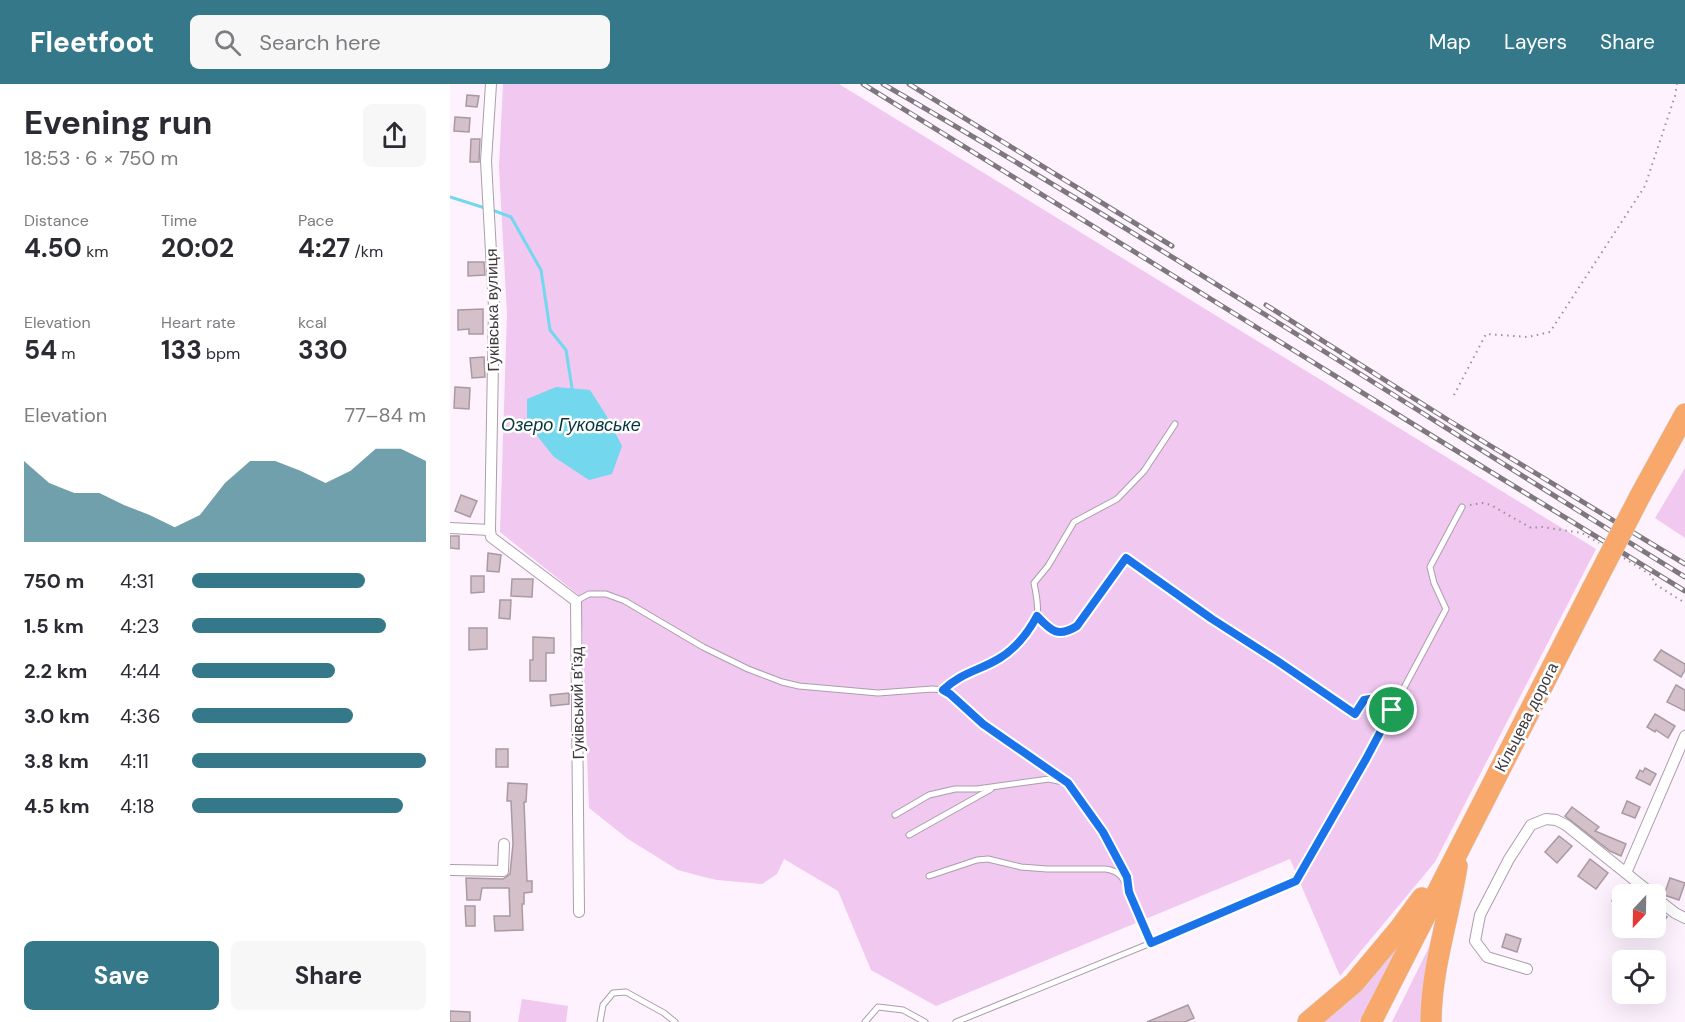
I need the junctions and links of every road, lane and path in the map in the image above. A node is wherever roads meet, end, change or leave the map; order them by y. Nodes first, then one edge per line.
1 (491, 84) edge
2 (1677, 84) edge
3 (1454, 394) dead end
4 (1685, 414) edge
5 (1175, 424) dead end
6 (1462, 507) joint
7 (450, 528) edge
8 (491, 534) junction
9 (1599, 543) dead end
10 (1618, 554) dead end
11 (576, 601) junction
12 (1685, 603) edge
13 (1037, 616) junction
14 (943, 690) junction
15 (1392, 710) junction
16 (1685, 736) edge
17 (1068, 783) junction
18 (996, 786) junction
19 (896, 815) dead end
20 (909, 835) dead end
21 (504, 844) dead end
22 (1461, 844) junction
23 (450, 870) edge
24 (1626, 873) junction
25 (928, 876) dead end
26 (1640, 884) edge
27 (1129, 892) junction
28 (1666, 906) edge
29 (579, 912) dead end
30 (1685, 918) edge
31 (1151, 943) junction
32 (1527, 969) dead end
33 (600, 1022) edge
34 (675, 1022) edge
35 (865, 1022) edge
36 (925, 1022) edge
37 (956, 1022) edge
38 (1308, 1022) edge
39 (1371, 1022) edge
40 (1431, 1022) edge

1 - 8 street, Гуківська вулиця
2 - 3 path
4 - 22 highway, Кільцева дорога, bridge
5 - 13 lane
6 - 9 path
6 - 15 lane
7 - 8 street
8 - 11 street
10 - 12 path
11 - 14 lane
11 - 29 street, Гуківський в’їзд
13 - 14 lane
13 - 15 path
14 - 17 lane
15 - 31 lane
16 - 24 street
17 - 18 lane
17 - 27 lane
18 - 19 lane
18 - 20 lane
21 - 23 street
22 - 38 highway
22 - 39 highway, Кільцева дорога
22 - 40 highway
24 - 26 street
24 - 32 street
25 - 27 lane
27 - 31 lane
28 - 30 street
31 - 37 lane
33 - 34 lane
35 - 36 lane

